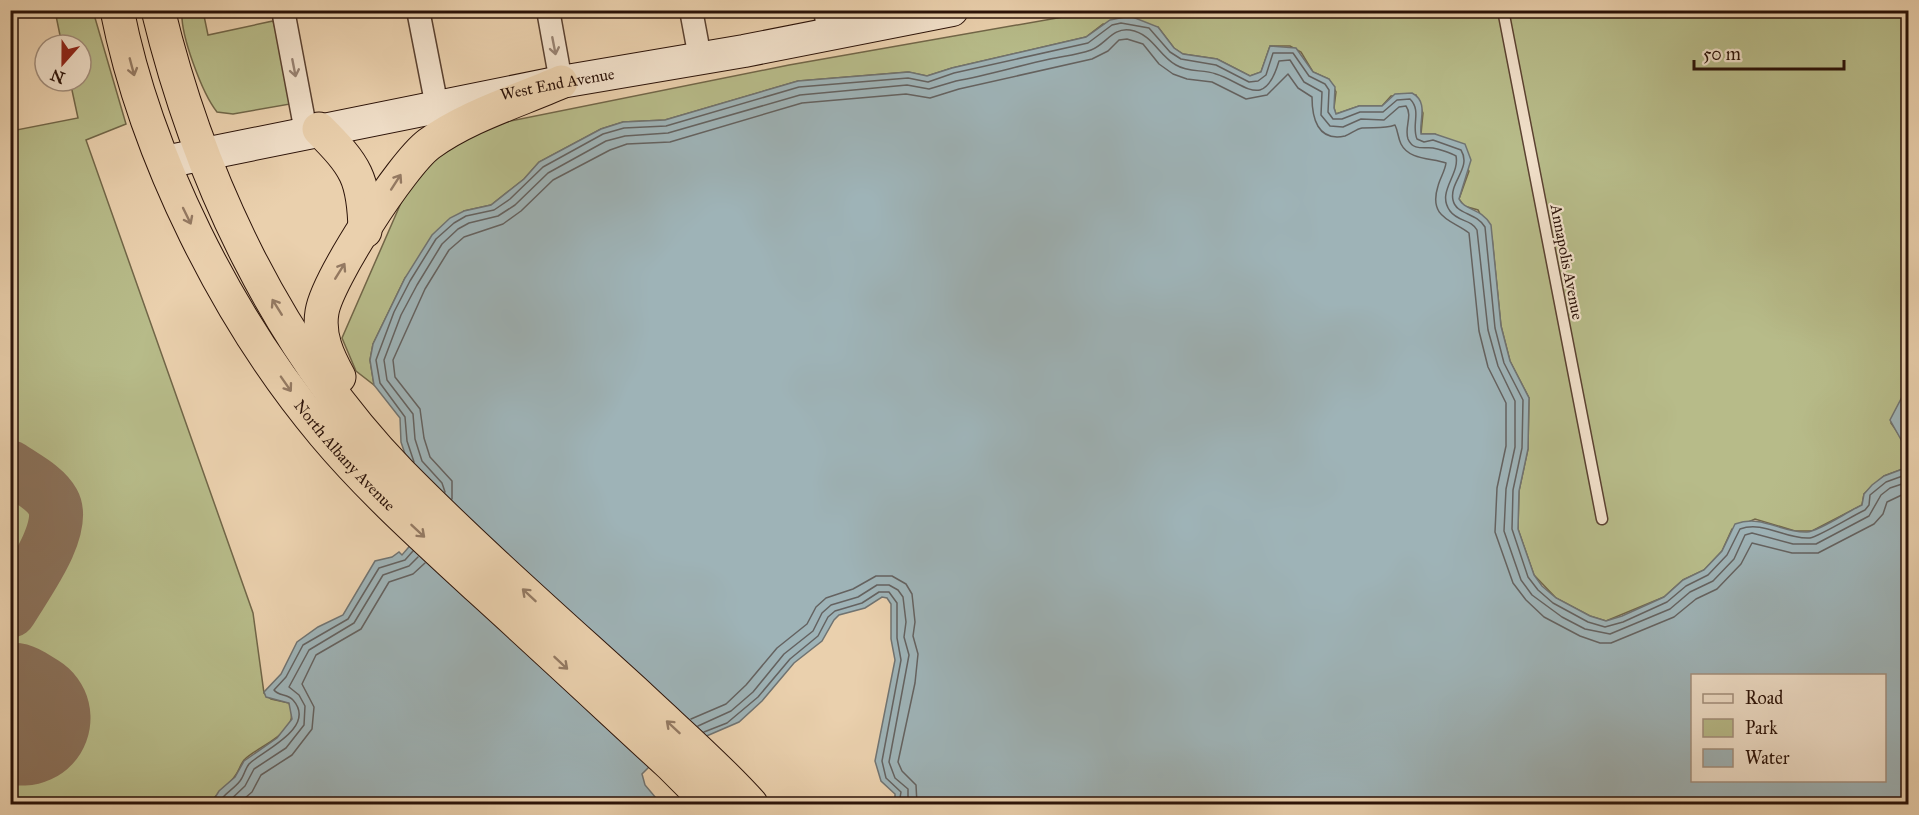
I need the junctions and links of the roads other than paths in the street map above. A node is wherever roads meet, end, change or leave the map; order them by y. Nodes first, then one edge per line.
1 (117, 10) edge
2 (158, 10) edge
3 (283, 10) edge
4 (418, 10) edge
5 (548, 10) edge
6 (691, 10) edge
7 (952, 10) edge
8 (1503, 10) edge
9 (827, 22) edge
10 (700, 58) junction
11 (561, 82) junction
12 (437, 106) junction
13 (312, 130) junction
14 (201, 155) junction
15 (165, 162) junction
16 (365, 231) junction
17 (372, 440) junction
18 (387, 481) junction
19 (1602, 519) dead end
20 (707, 787) edge
21 (751, 804) edge

1 -> 15 highway, North Albany Avenue
2 - 14 highway, North Albany Avenue
3 -> 13 street
4 - 12 street
5 -> 11 street
6 - 10 street
7 - 9 main road, West End Avenue
8 - 19 lane, Annapolis Avenue
9 - 10 main road, West End Avenue
10 - 11 main road, West End Avenue
11 - 12 main road, West End Avenue
16 -> 11 highway
12 - 13 main road, West End Avenue
13 - 14 main road, West End Avenue
13 - 16 highway
14 - 15 main road, West End Avenue
17 -> 14 highway, North Albany Avenue
15 -> 18 highway, North Albany Avenue
17 -> 16 highway
17 - 18 highway, North Albany Avenue
18 - 20 highway, North Albany Avenue
20 - 21 highway, North Albany Avenue

